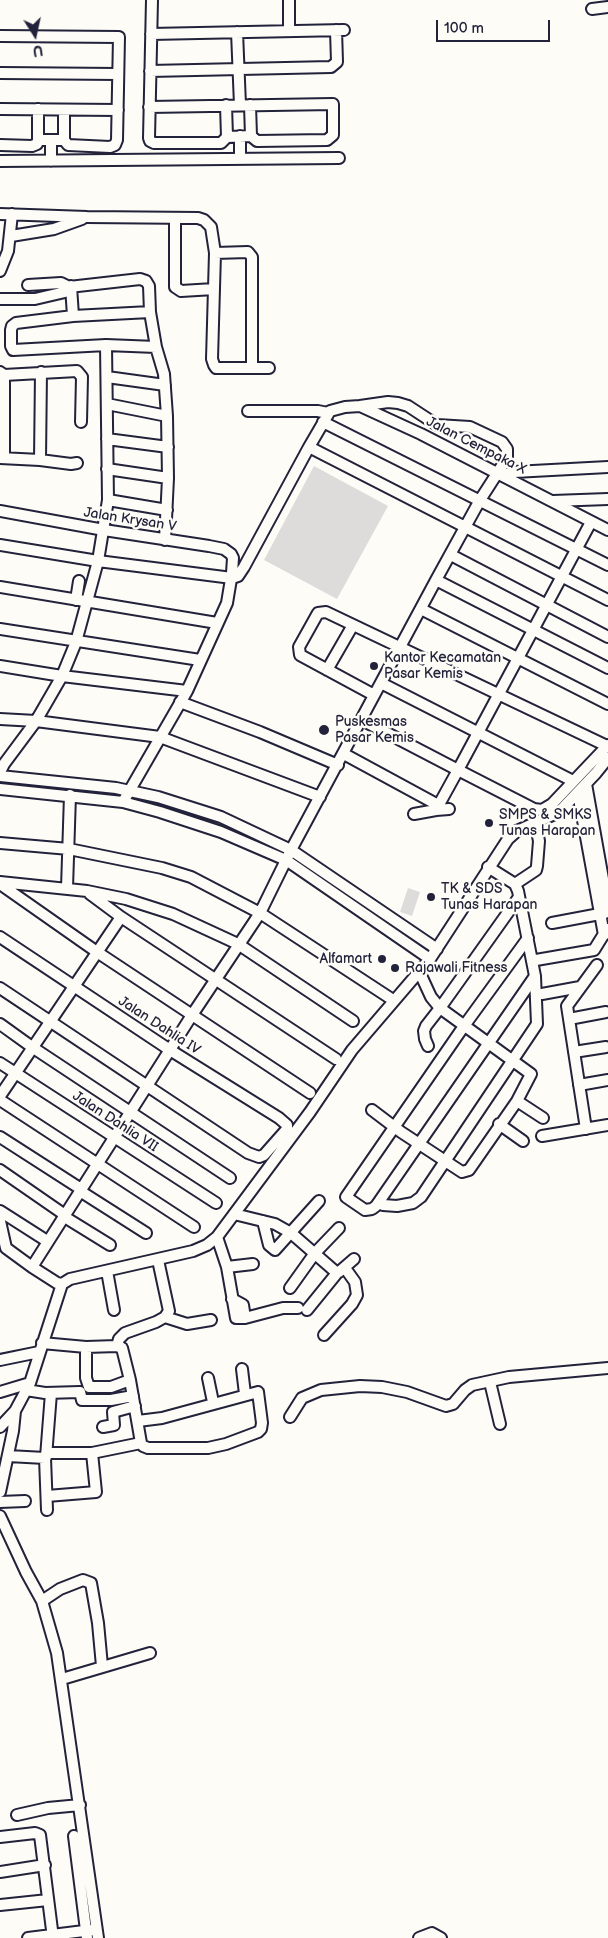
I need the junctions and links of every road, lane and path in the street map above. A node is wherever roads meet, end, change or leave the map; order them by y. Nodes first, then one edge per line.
1 (152, 0) edge
2 (289, 0) edge
3 (608, 7) edge
4 (592, 9) dead end
5 (289, 31) junction
6 (237, 32) junction
7 (151, 34) junction
8 (0, 36) edge
9 (239, 69) junction
10 (150, 70) junction
11 (0, 73) edge
12 (118, 74) junction
13 (245, 105) junction
14 (226, 106) junction
15 (149, 107) junction
16 (0, 109) edge
17 (38, 110) junction
18 (64, 110) junction
19 (118, 110) junction
20 (240, 136) junction
21 (251, 136) junction
22 (227, 137) junction
23 (38, 140) junction
24 (51, 140) junction
25 (64, 140) junction
26 (0, 145) edge
27 (339, 158) dead end
28 (240, 159) junction
29 (51, 160) junction
30 (0, 161) edge
31 (0, 214) edge
32 (12, 214) junction
33 (88, 217) junction
34 (175, 218) junction
35 (11, 236) junction
36 (215, 252) junction
37 (2, 265) edge
38 (28, 285) dead end
39 (70, 286) junction
40 (214, 289) junction
41 (0, 299) edge
42 (150, 312) junction
43 (74, 316) junction
44 (106, 345) junction
45 (156, 348) junction
46 (252, 367) junction
47 (270, 368) dead end
48 (41, 372) junction
49 (2, 374) edge
50 (107, 377) junction
51 (165, 385) junction
52 (107, 404) junction
53 (360, 406) junction
54 (248, 412) dead end
55 (167, 416) junction
56 (325, 418) junction
57 (81, 422) dead end
58 (107, 439) junction
59 (309, 447) junction
60 (168, 448) junction
61 (2, 458) edge
62 (40, 460) junction
63 (77, 463) dead end
64 (608, 467) edge
65 (107, 469) junction
66 (500, 474) junction
67 (168, 478) junction
68 (608, 499) edge
69 (108, 500) junction
70 (480, 500) junction
71 (552, 501) junction
72 (167, 510) junction
73 (0, 511) edge
74 (590, 522) junction
75 (466, 527) junction
76 (104, 530) junction
77 (608, 530) edge
78 (165, 540) junction
79 (0, 545) edge
80 (576, 548) junction
81 (451, 555) junction
82 (98, 561) junction
83 (608, 565) edge
84 (562, 577) junction
85 (232, 578) junction
86 (436, 580) junction
87 (79, 581) dead end
88 (0, 587) edge
89 (76, 600) junction
90 (608, 600) edge
91 (88, 602) junction
92 (547, 605) junction
93 (421, 609) junction
94 (217, 623) junction
95 (353, 625) junction
96 (0, 629) edge
97 (533, 631) junction
98 (608, 636) edge
99 (76, 642) junction
100 (400, 647) junction
101 (519, 658) junction
102 (200, 660) junction
103 (0, 666) edge
104 (608, 668) edge
105 (327, 670) junction
106 (62, 676) junction
107 (381, 683) junction
108 (187, 691) junction
109 (374, 695) junction
110 (498, 696) junction
111 (180, 702) junction
112 (608, 704) edge
113 (0, 719) edge
114 (362, 720) junction
115 (36, 721) junction
116 (478, 733) junction
117 (160, 736) junction
118 (608, 746) edge
119 (344, 754) junction
120 (608, 758) edge
121 (338, 765) junction
122 (458, 770) junction
123 (0, 772) edge
124 (0, 776) edge
125 (573, 781) junction
126 (586, 784) junction
127 (0, 789) edge
128 (128, 791) junction
129 (578, 793) junction
130 (70, 795) junction
131 (320, 796) junction
132 (122, 802) junction
133 (437, 808) junction
134 (449, 809) dead end
135 (414, 814) dead end
136 (535, 822) junction
137 (0, 843) edge
138 (69, 849) junction
139 (291, 850) junction
140 (286, 860) junction
141 (488, 867) junction
142 (515, 884) junction
143 (1, 887) edge
144 (67, 888) junction
145 (87, 891) junction
146 (519, 898) junction
147 (605, 911) edge
148 (260, 913) junction
149 (121, 917) junction
150 (552, 923) dead end
151 (606, 932) edge
152 (0, 937) edge
153 (528, 938) junction
154 (238, 944) junction
155 (437, 949) junction
156 (594, 950) junction
157 (97, 952) junction
158 (430, 959) junction
159 (536, 960) dead end
160 (596, 965) junction
161 (418, 971) junction
162 (535, 976) junction
163 (216, 980) junction
164 (74, 987) junction
165 (580, 987) junction
166 (0, 988) edge
167 (542, 994) dead end
168 (390, 998) dead end
169 (440, 1008) junction
170 (606, 1012) dead end
171 (192, 1015) junction
172 (568, 1017) junction
173 (353, 1021) dead end
174 (51, 1022) junction
175 (0, 1024) edge
176 (464, 1026) junction
177 (488, 1042) junction
178 (428, 1046) dead end
179 (32, 1047) junction
180 (606, 1047) dead end
181 (170, 1050) junction
182 (574, 1052) junction
183 (336, 1059) dead end
184 (513, 1061) junction
185 (0, 1063) edge
186 (16, 1074) junction
187 (608, 1080) edge
188 (148, 1085) junction
189 (579, 1085) junction
190 (310, 1093) dead end
191 (0, 1098) edge
192 (517, 1101) junction
193 (372, 1110) dead end
194 (130, 1111) junction
195 (543, 1118) dead end
196 (500, 1124) junction
197 (608, 1125) edge
198 (394, 1127) junction
199 (586, 1129) junction
200 (542, 1136) dead end
201 (0, 1137) edge
202 (114, 1138) junction
203 (523, 1141) dead end
204 (420, 1144) junction
205 (444, 1160) junction
206 (98, 1163) junction
207 (0, 1170) edge
208 (230, 1178) dead end
209 (80, 1190) junction
210 (319, 1201) dead end
211 (379, 1202) junction
212 (216, 1203) dead end
213 (0, 1211) edge
214 (234, 1214) junction
215 (64, 1216) junction
216 (0, 1221) edge
217 (263, 1221) junction
218 (194, 1227) dead end
219 (339, 1228) dead end
220 (146, 1233) dead end
221 (291, 1233) junction
222 (217, 1237) junction
223 (47, 1241) junction
224 (110, 1245) dead end
225 (315, 1253) junction
226 (158, 1260) junction
227 (354, 1260) dead end
228 (253, 1264) dead end
229 (32, 1267) junction
230 (227, 1267) junction
231 (107, 1271) junction
232 (341, 1271) junction
233 (57, 1282) junction
234 (290, 1288) dead end
235 (114, 1310) dead end
236 (165, 1317) junction
237 (211, 1320) dead end
238 (324, 1335) dead end
239 (117, 1346) junction
240 (86, 1347) junction
241 (40, 1348) junction
242 (0, 1360) edge
243 (608, 1368) edge
244 (242, 1369) dead end
245 (208, 1378) dead end
246 (130, 1380) junction
247 (490, 1382) junction
248 (28, 1386) junction
249 (0, 1392) edge
250 (51, 1393) junction
251 (245, 1394) junction
252 (111, 1400) junction
253 (134, 1401) junction
254 (213, 1402) junction
255 (15, 1411) junction
256 (113, 1412) junction
257 (290, 1416) dead end
258 (138, 1421) junction
259 (500, 1424) dead end
260 (0, 1427) edge
261 (103, 1427) dead end
262 (141, 1443) junction
263 (92, 1452) junction
264 (8, 1456) junction
265 (46, 1456) junction
266 (0, 1492) edge
267 (47, 1496) junction
268 (25, 1501) dead end
269 (0, 1502) edge
270 (47, 1510) dead end
271 (0, 1516) edge
272 (42, 1601) junction
273 (150, 1653) dead end
274 (102, 1666) junction
275 (62, 1679) junction
276 (80, 1805) junction
277 (17, 1815) dead end
278 (74, 1836) dead end
279 (0, 1837) edge
280 (44, 1865) junction
281 (0, 1872) edge
282 (48, 1900) junction
283 (0, 1905) edge
284 (87, 1934) edge
285 (98, 1934) edge
286 (53, 1937) edge
287 (424, 1937) edge
288 (28, 1938) edge
289 (441, 1938) edge

1 - 7 street
2 - 5 street
3 - 4 street
5 - 6 street
5 - 9 street
6 - 7 street
6 - 9 street
7 - 10 street
8 - 12 street
9 - 10 street
9 - 13 street
10 - 15 street
11 - 12 street
12 - 19 street
13 - 14 street
13 - 21 street
13 - 21 street
14 - 15 street
14 - 22 street
15 - 22 street
16 - 17 street
17 - 18 street
17 - 23 street
18 - 19 street
18 - 25 street
19 - 25 street
20 - 21 street
20 - 22 street
20 - 28 street
23 - 24 street
23 - 26 street
24 - 25 street
24 - 29 street
27 - 28 street
28 - 29 street
29 - 30 street
31 - 32 street
32 - 33 street
32 - 35 street
33 - 34 street
33 - 35 street
34 - 36 street
34 - 40 street
35 - 37 street
36 - 40 street
36 - 46 street
38 - 39 street
39 - 41 street
39 - 42 street
39 - 43 street
40 - 46 street
42 - 43 street
42 - 45 street
43 - 44 street
44 - 45 street
44 - 50 street
45 - 51 street
46 - 47 street
48 - 49 street
48 - 57 street
48 - 62 street
49 - 61 street
50 - 51 street
50 - 52 street
51 - 55 street
52 - 55 street
52 - 58 street
53 - 56 street
53 - 66 street, Jalan Cempaka X
53 - 66 street
54 - 56 street
55 - 60 street
56 - 59 street
56 - 70 street
58 - 60 street
58 - 65 street
59 - 75 street
59 - 85 street
60 - 67 street
61 - 62 street
62 - 63 street
64 - 66 street
65 - 67 street
65 - 69 street
66 - 70 street
66 - 71 street, Jalan Cempaka X
67 - 72 street
68 - 71 street
69 - 72 street
69 - 76 street
70 - 75 street
70 - 80 street
71 - 74 street, Jalan Cempaka X
72 - 78 street
73 - 76 street, Jalan Krysan V
74 - 77 street, Jalan Cempaka X
74 - 80 street
75 - 81 street
75 - 84 street
76 - 78 street, Jalan Krysan V
76 - 82 street
78 - 85 street, Jalan Krysan V
79 - 82 street
80 - 83 street
80 - 84 street
81 - 86 street
81 - 92 street
82 - 85 street
82 - 91 street
84 - 90 street
84 - 92 street
85 - 94 street, Jalan Krysan V
86 - 93 street
86 - 97 street
87 - 89 street
88 - 89 street
89 - 91 street
91 - 94 street
91 - 99 street
92 - 97 street
92 - 98 street
93 - 100 street
93 - 101 street
94 - 102 street, Jalan Krysan V
95 - 100 street
95 - 105 street
95 - 105 street
96 - 99 street
97 - 101 street
97 - 104 street
99 - 102 street
99 - 106 street
100 - 107 street
100 - 110 street
101 - 110 street
101 - 112 street
102 - 108 street, Jalan Krysan V
103 - 106 street
105 - 109 street
106 - 108 street
106 - 115 street
107 - 109 street
107 - 116 street
108 - 111 street, Jalan Krysan V
109 - 114 street
110 - 116 street
110 - 118 street
111 - 117 street, Jalan Krysan V
111 - 121 street
113 - 115 street
114 - 119 street
114 - 122 street
115 - 117 street
115 - 123 street
116 - 122 street
116 - 125 street
117 - 128 street, Jalan Krysan V
117 - 131 street
118 - 125 street
119 - 121 street
119 - 133 street
120 - 126 street
121 - 131 street
122 - 125 street
122 - 133 street
124 - 128 street
126 - 129 street
126 - 147 street
127 - 130 street
128 - 132 street, Jalan Krysan V
128 - 139 street
129 - 136 street
129 - 147 street
130 - 132 street
130 - 138 street
131 - 139 street
132 - 140 street
133 - 134 street
133 - 135 street
136 - 141 street
136 - 142 street
137 - 138 street
138 - 144 street
138 - 148 street
139 - 140 street
139 - 155 street
140 - 148 street
140 - 158 street
141 - 142 street
141 - 155 street
142 - 146 street
143 - 144 street
143 - 157 street
144 - 145 street
145 - 149 street
145 - 154 street
146 - 153 street
146 - 169 street
147 - 150 street
147 - 151 street
148 - 154 street
148 - 168 street
149 - 157 street
149 - 163 street
151 - 156 street
152 - 164 street, Jalan Dahlia IV
153 - 162 street
153 - 176 street
154 - 163 street
154 - 173 street
155 - 158 street
156 - 159 street
156 - 160 street
157 - 164 street
157 - 171 street
158 - 161 street
160 - 165 street
160 - 172 street
161 - 169 street
161 - 214 street
162 - 177 street
162 - 184 street
163 - 171 street
163 - 183 street
164 - 174 street
164 - 181 street, Jalan Dahlia IV
165 - 167 street
165 - 172 street
166 - 174 street
169 - 176 street
169 - 178 street
170 - 172 street
171 - 181 street
171 - 190 street
172 - 182 street
174 - 179 street
174 - 188 street
175 - 179 street
176 - 177 street
176 - 198 street
177 - 184 street
177 - 204 street
179 - 186 street
179 - 194 street
180 - 182 street
181 - 188 street
181 - 188 street, Jalan Dahlia IV
182 - 189 street
184 - 192 street
184 - 205 street
185 - 186 street, Jalan Dahlia VII
186 - 191 street
186 - 202 street, Jalan Dahlia VII
187 - 189 street
188 - 194 street
189 - 199 street
191 - 206 street
192 - 195 street
192 - 196 street
193 - 198 street
194 - 202 street
194 - 208 street
196 - 203 street
196 - 205 street
197 - 199 street
198 - 204 street
198 - 211 street
199 - 200 street
201 - 209 street
202 - 206 street
202 - 212 street, Jalan Dahlia VII
204 - 205 street
204 - 211 street
205 - 211 street
206 - 209 street
206 - 218 street
207 - 215 street
209 - 215 street
209 - 220 street
210 - 221 street
213 - 223 street
214 - 217 street
214 - 222 street
215 - 223 street
215 - 224 street
216 - 229 street
217 - 221 street
217 - 221 street
219 - 225 street
221 - 225 street
222 - 226 street
222 - 230 street
223 - 229 street
225 - 232 street
225 - 234 street
226 - 231 street
226 - 236 street
227 - 232 street
228 - 230 street
229 - 233 street
230 - 232 street
231 - 233 street
231 - 235 street
232 - 238 street
233 - 241 street
236 - 237 street
236 - 239 street
239 - 240 street
239 - 246 street
240 - 241 street
240 - 246 street
241 - 242 street
241 - 248 street
243 - 247 street
244 - 251 street
245 - 254 street
246 - 253 street
247 - 257 street
247 - 259 street
248 - 249 street
248 - 250 street
248 - 255 street
250 - 252 street
250 - 265 street
251 - 254 street
251 - 262 street
252 - 253 street
252 - 256 street
253 - 256 street
253 - 258 street
254 - 258 street
255 - 260 street
255 - 264 street
256 - 261 street
258 - 262 street
262 - 263 street
263 - 265 street
263 - 267 street
264 - 265 street
264 - 266 street
265 - 267 street
267 - 270 street
268 - 269 street
271 - 272 street
272 - 274 street
272 - 275 street
273 - 274 street
274 - 275 street
275 - 276 street
276 - 277 street
276 - 285 street
278 - 284 street
279 - 280 street
280 - 281 street
280 - 282 street
282 - 283 street
282 - 286 street
284 - 285 street
284 - 286 street
286 - 288 street
287 - 289 street

